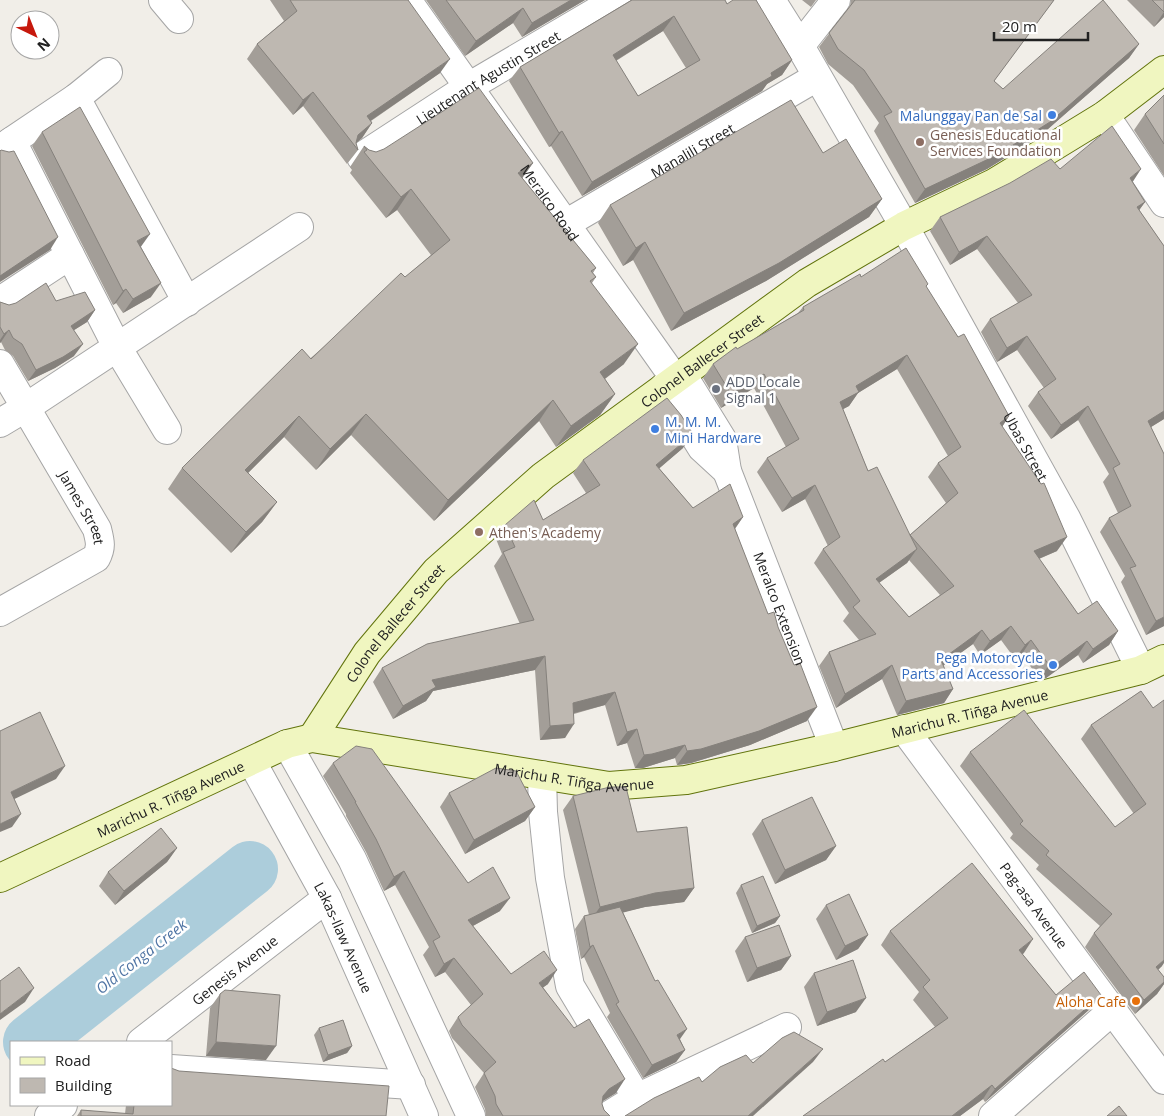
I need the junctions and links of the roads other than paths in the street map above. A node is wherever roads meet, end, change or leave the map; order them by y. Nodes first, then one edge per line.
1 (407, 0) edge
2 (616, 0) edge
3 (771, 0) edge
4 (836, 0) edge
5 (800, 46) junction
6 (1164, 70) edge
7 (108, 72) dead end
8 (817, 77) junction
9 (470, 86) junction
10 (76, 98) junction
11 (1106, 115) junction
12 (6, 145) edge
13 (361, 157) dead end
14 (1164, 203) edge
15 (567, 223) junction
16 (299, 226) dead end
17 (904, 226) junction
18 (70, 254) junction
19 (0, 301) edge
20 (187, 302) junction
21 (117, 347) junction
22 (0, 364) edge
23 (674, 380) junction
24 (25, 408) junction
25 (0, 423) edge
26 (167, 430) dead end
27 (0, 612) edge
28 (1152, 664) edge
29 (904, 729) junction
30 (300, 741) junction
31 (834, 747) junction
32 (252, 762) junction
33 (542, 775) junction
34 (0, 878) edge
35 (327, 898) junction
36 (1113, 1010) junction
37 (787, 1027) dead end
38 (142, 1041) edge
39 (172, 1069) edge
40 (1164, 1080) edge
41 (411, 1085) junction
42 (637, 1098) junction
43 (62, 1106) edge
44 (49, 1116) edge
45 (424, 1116) edge
46 (471, 1116) edge
47 (608, 1116) edge
48 (993, 1116) edge

1 - 9 street, Meralco Road
2 - 9 street, Lieutenant Agustin Street
3 - 5 street
4 - 5 street
5 - 8 street
6 - 11 main road, Colonel Ballecer Street
7 - 10 street
8 - 15 street, Manalili Street
8 - 17 street
9 - 13 street, Lieutenant Agustin Street
9 - 15 street, Meralco Road
10 - 12 street
10 - 20 street
11 - 14 street
11 - 17 main road, Colonel Ballecer Street
12 - 18 street
15 - 23 street, Meralco Road
16 - 20 street
17 - 23 main road, Colonel Ballecer Street
17 - 28 street, Ubas Street
18 - 19 street
18 - 21 street
20 - 21 street
21 - 24 street
21 - 26 street
22 - 24 street, James Street
23 - 30 main road, Colonel Ballecer Street
23 - 31 street, Meralco Extension
24 - 25 street
24 - 27 street, James Street
28 - 29 main road, Marichu R. Tiñga Avenue
29 - 31 main road, Marichu R. Tiñga Avenue
29 - 36 street, Pag-asa Avenue
30 - 32 main road, Marichu R. Tiñga Avenue
30 - 33 main road, Marichu R. Tiñga Avenue
30 - 46 street
31 - 33 main road, Marichu R. Tiñga Avenue
32 - 34 main road, Marichu R. Tiñga Avenue
32 - 35 street, Lakas-Ilaw Avenue
33 - 42 street
35 - 38 street, Genesis Avenue
35 - 41 street, Lakas-Ilaw Avenue
36 - 40 street, Pag-asa Avenue
36 - 48 street
37 - 42 street
39 - 41 street
41 - 45 street, Lakas-Ilaw Avenue
42 - 47 street
43 - 44 street

